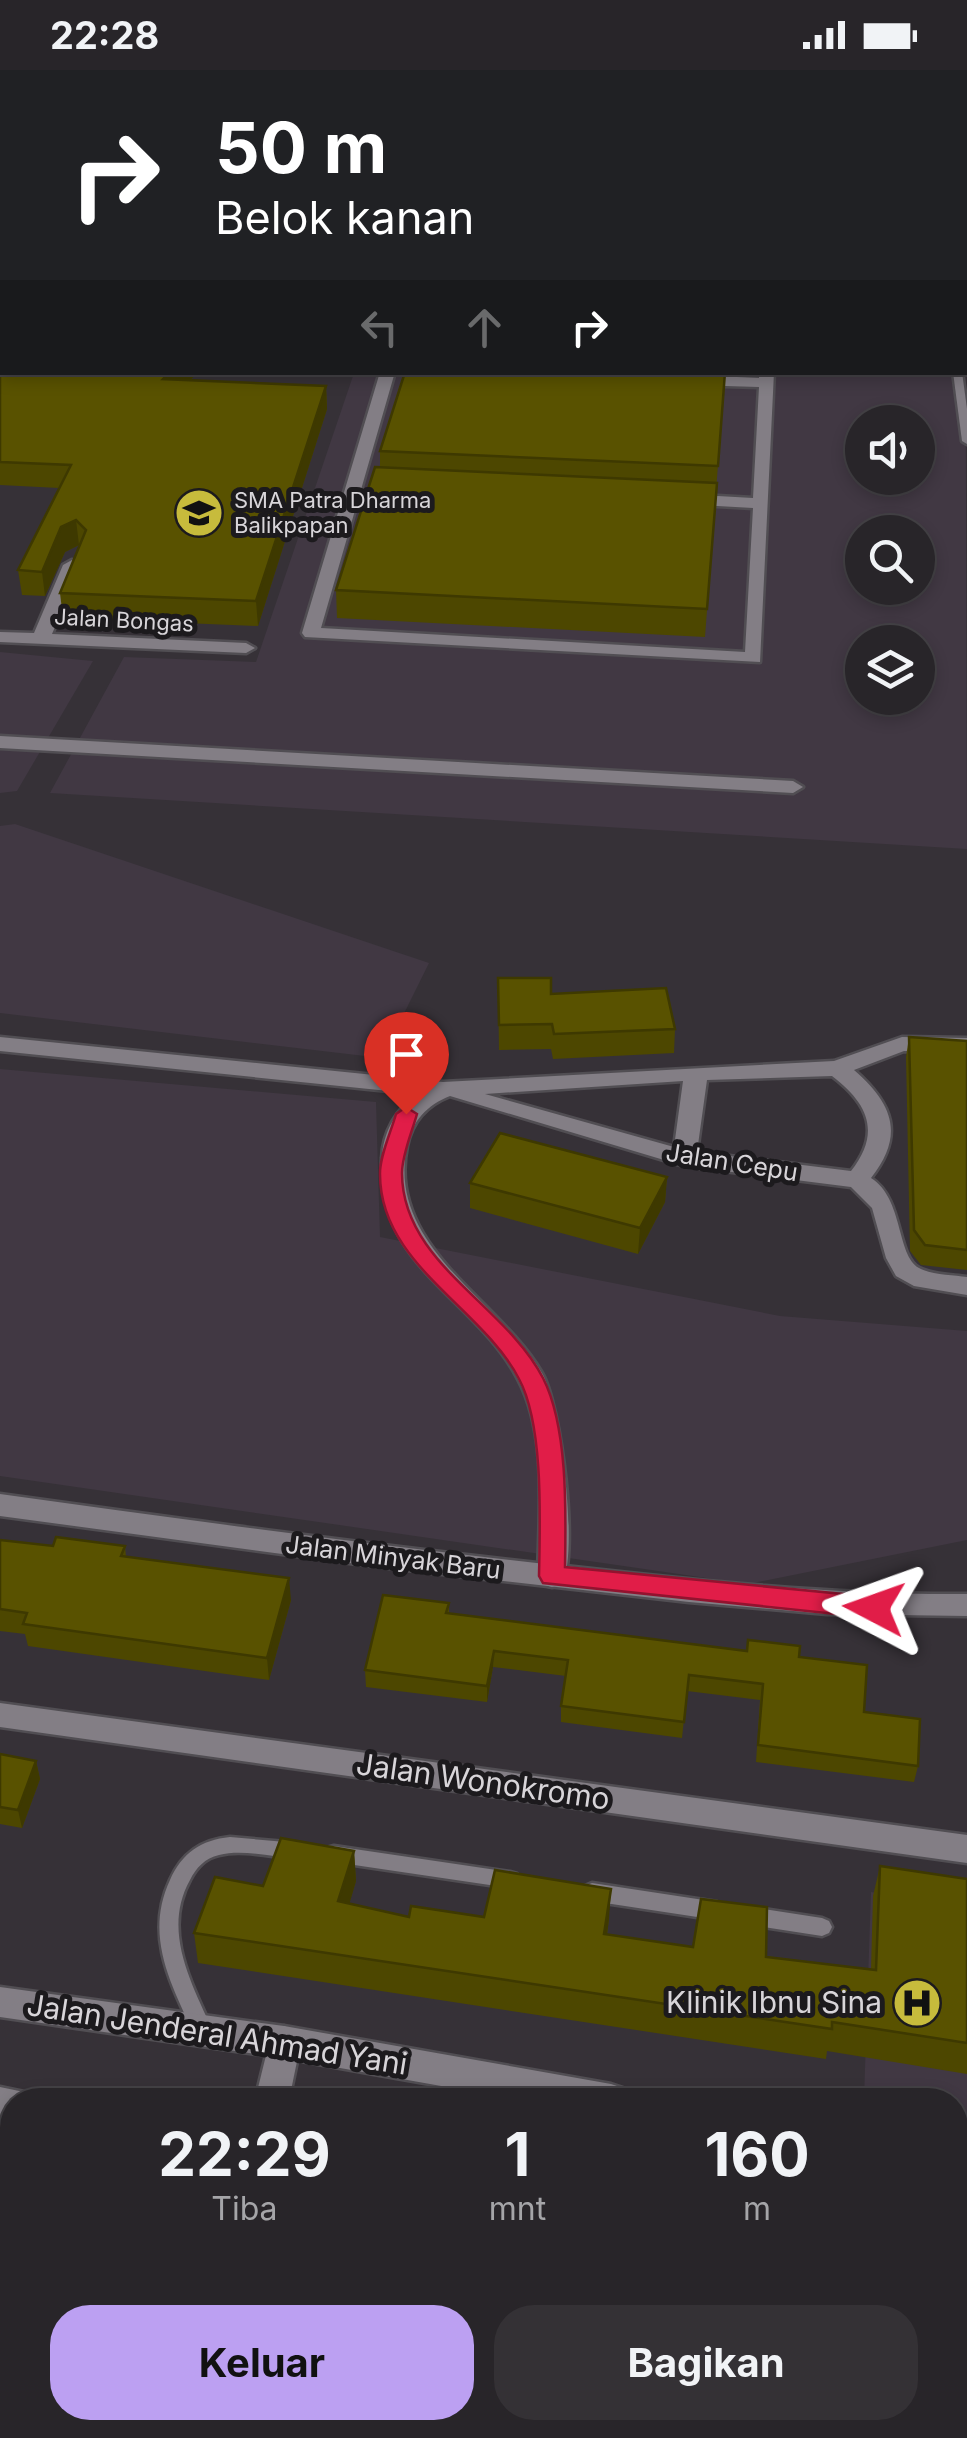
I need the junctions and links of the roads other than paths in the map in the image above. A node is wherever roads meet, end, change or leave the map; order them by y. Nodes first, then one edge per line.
1 (387, 375) edge
2 (957, 375) edge
3 (767, 378) edge
4 (674, 379) edge
5 (967, 441) edge
6 (665, 498) edge
7 (762, 503) junction
8 (77, 553) edge
9 (0, 636) edge
10 (41, 639) junction
11 (246, 648) dead end
12 (0, 742) edge
13 (793, 788) dead end
14 (0, 1044) edge
15 (967, 1045) edge
16 (837, 1068) junction
17 (696, 1073) junction
18 (443, 1089) junction
19 (684, 1158) junction
20 (858, 1180) junction
21 (967, 1286) edge
22 (0, 1504) edge
23 (552, 1576) junction
24 (967, 1605) edge
25 (0, 1715) edge
26 (967, 1848) edge
27 (534, 1884) edge
28 (572, 1890) edge
29 (822, 1928) dead end
30 (0, 2002) edge
31 (202, 2030) junction
32 (284, 2042) junction
33 (274, 2088) edge
34 (543, 2088) edge

1 - 7 street
2 - 5 lane
3 - 4 street
3 - 7 street
6 - 7 street
8 - 10 street
9 - 10 street, Jalan Bongas
10 - 11 street, Jalan Bongas
12 - 13 street
14 - 18 street, Jalan Cepu
15 - 16 street, Jalan Cepu
16 - 17 street, Jalan Cepu
16 - 20 street
17 - 18 street, Jalan Cepu
17 - 19 street
18 - 19 street, Jalan Cepu
18 - 23 street
19 - 20 street, Jalan Cepu
20 - 21 street
22 - 23 street, Jalan Minyak Baru
23 - 24 street, Jalan Minyak Baru
25 - 26 street, Jalan Wonokromo
27 - 31 lane
28 - 29 lane
30 - 31 street, Jalan Jenderal Ahmad Yani
31 - 32 street, Jalan Jenderal Ahmad Yani
32 - 33 street
32 - 34 street, Jalan Jenderal Ahmad Yani

